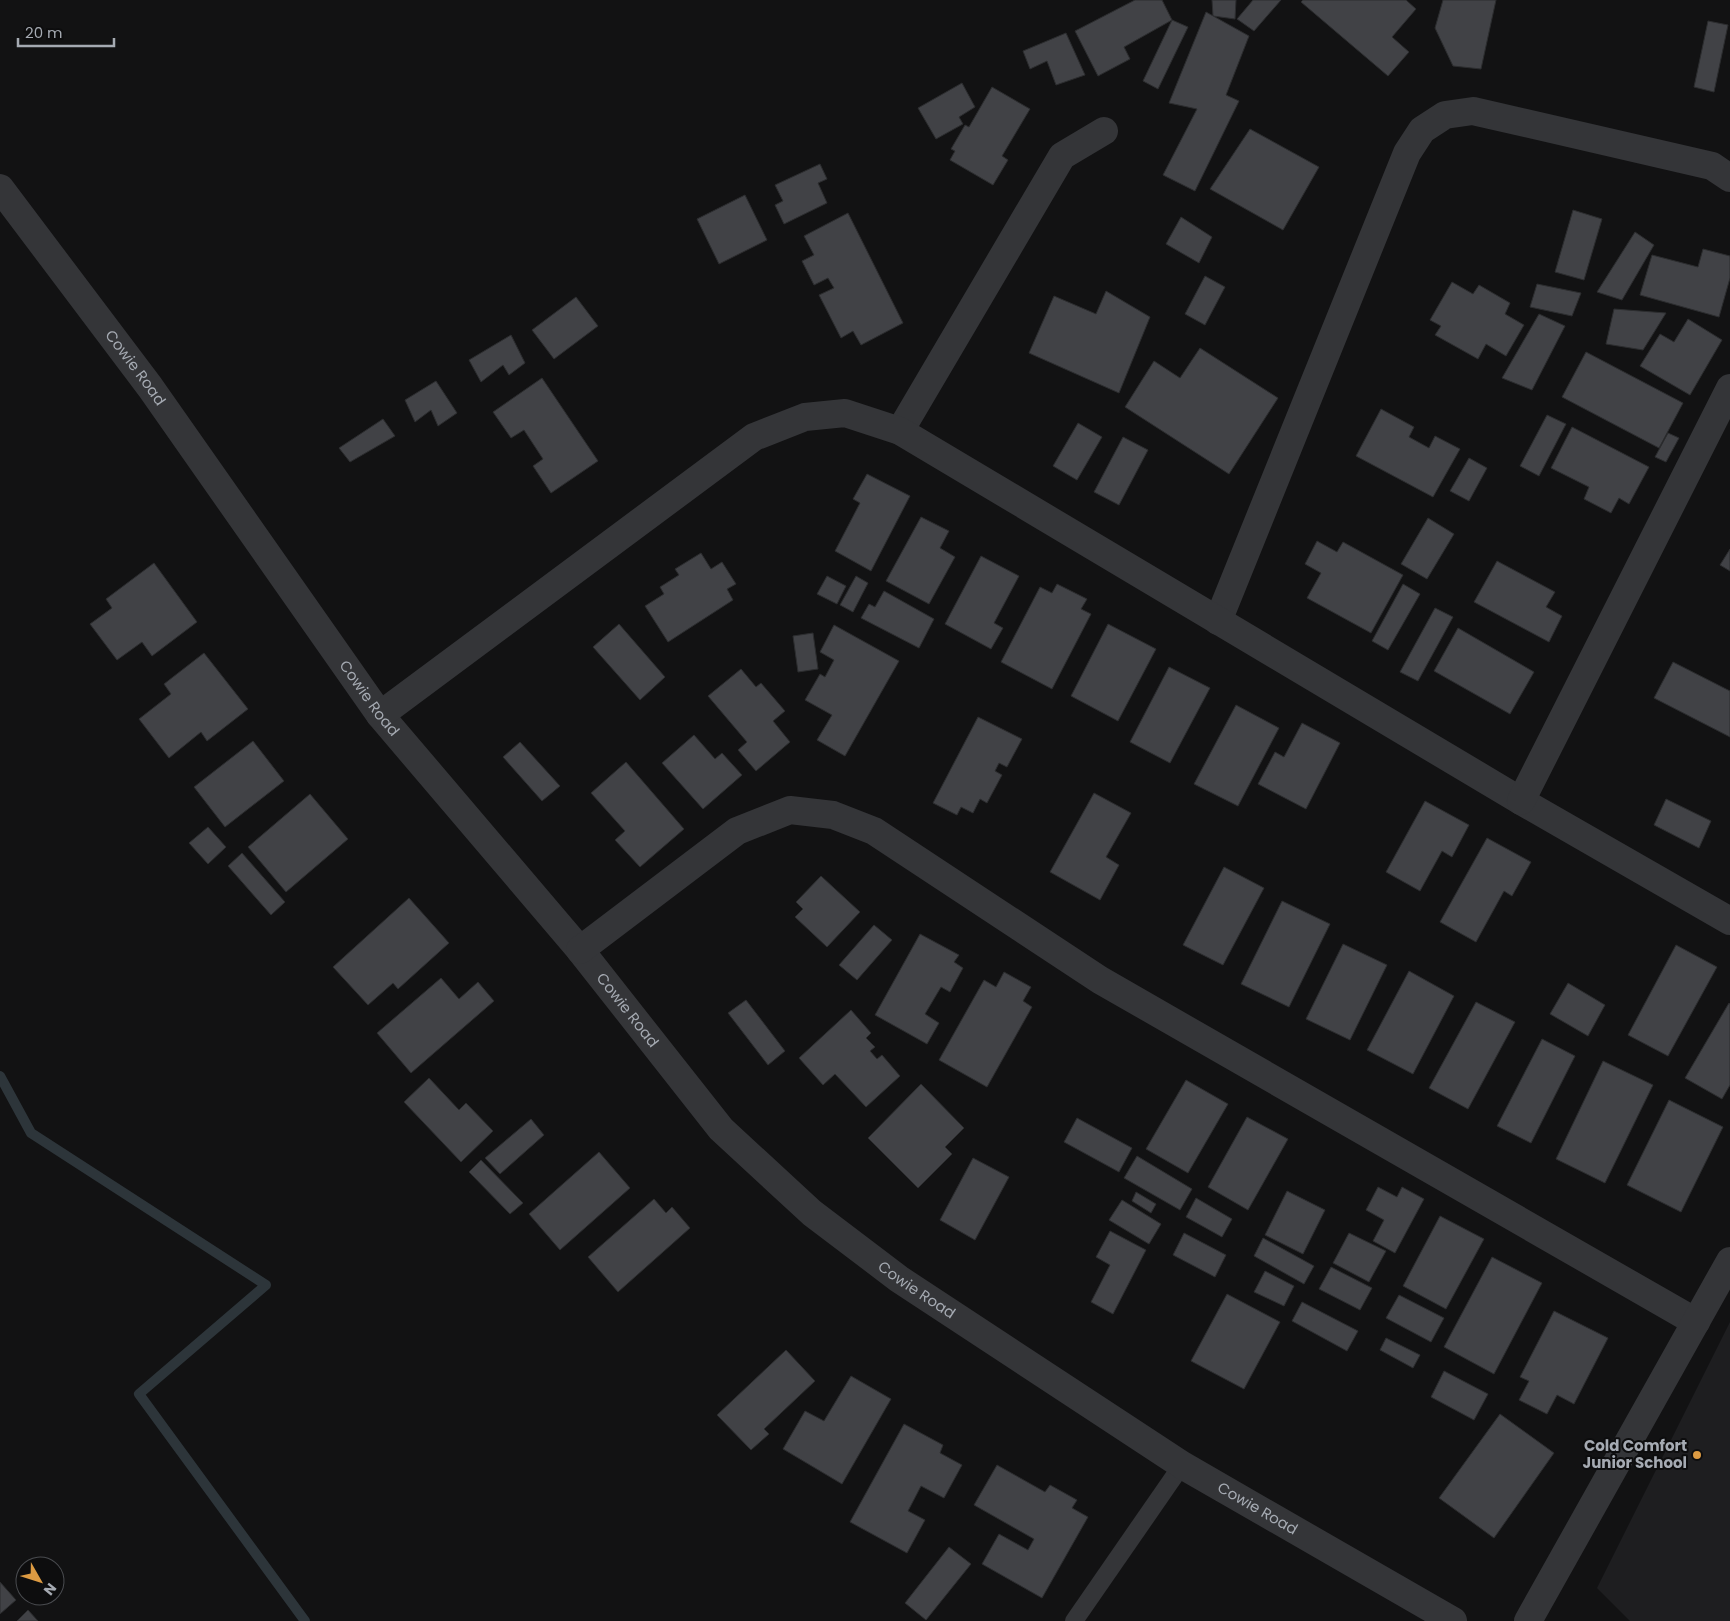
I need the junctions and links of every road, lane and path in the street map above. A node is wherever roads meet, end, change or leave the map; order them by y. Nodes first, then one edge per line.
1 (1104, 130) dead end
2 (1730, 178) edge
3 (0, 188) edge
4 (1730, 388) edge
5 (900, 431) junction
6 (1218, 621) junction
7 (380, 715) junction
8 (1521, 801) junction
9 (1730, 921) edge
10 (580, 950) junction
11 (1730, 1261) edge
12 (1696, 1322) junction
13 (1182, 1465) junction
14 (1074, 1621) edge
15 (1453, 1621) edge
16 (1528, 1621) edge

1 - 5 street
2 - 6 street
3 - 7 street, Cowie Road
4 - 8 street
5 - 6 street
5 - 7 street
6 - 8 street
7 - 10 street, Cowie Road
8 - 9 street
10 - 12 street
10 - 13 street, Cowie Road
11 - 12 street
12 - 16 street
13 - 14 lane
13 - 15 street, Cowie Road

